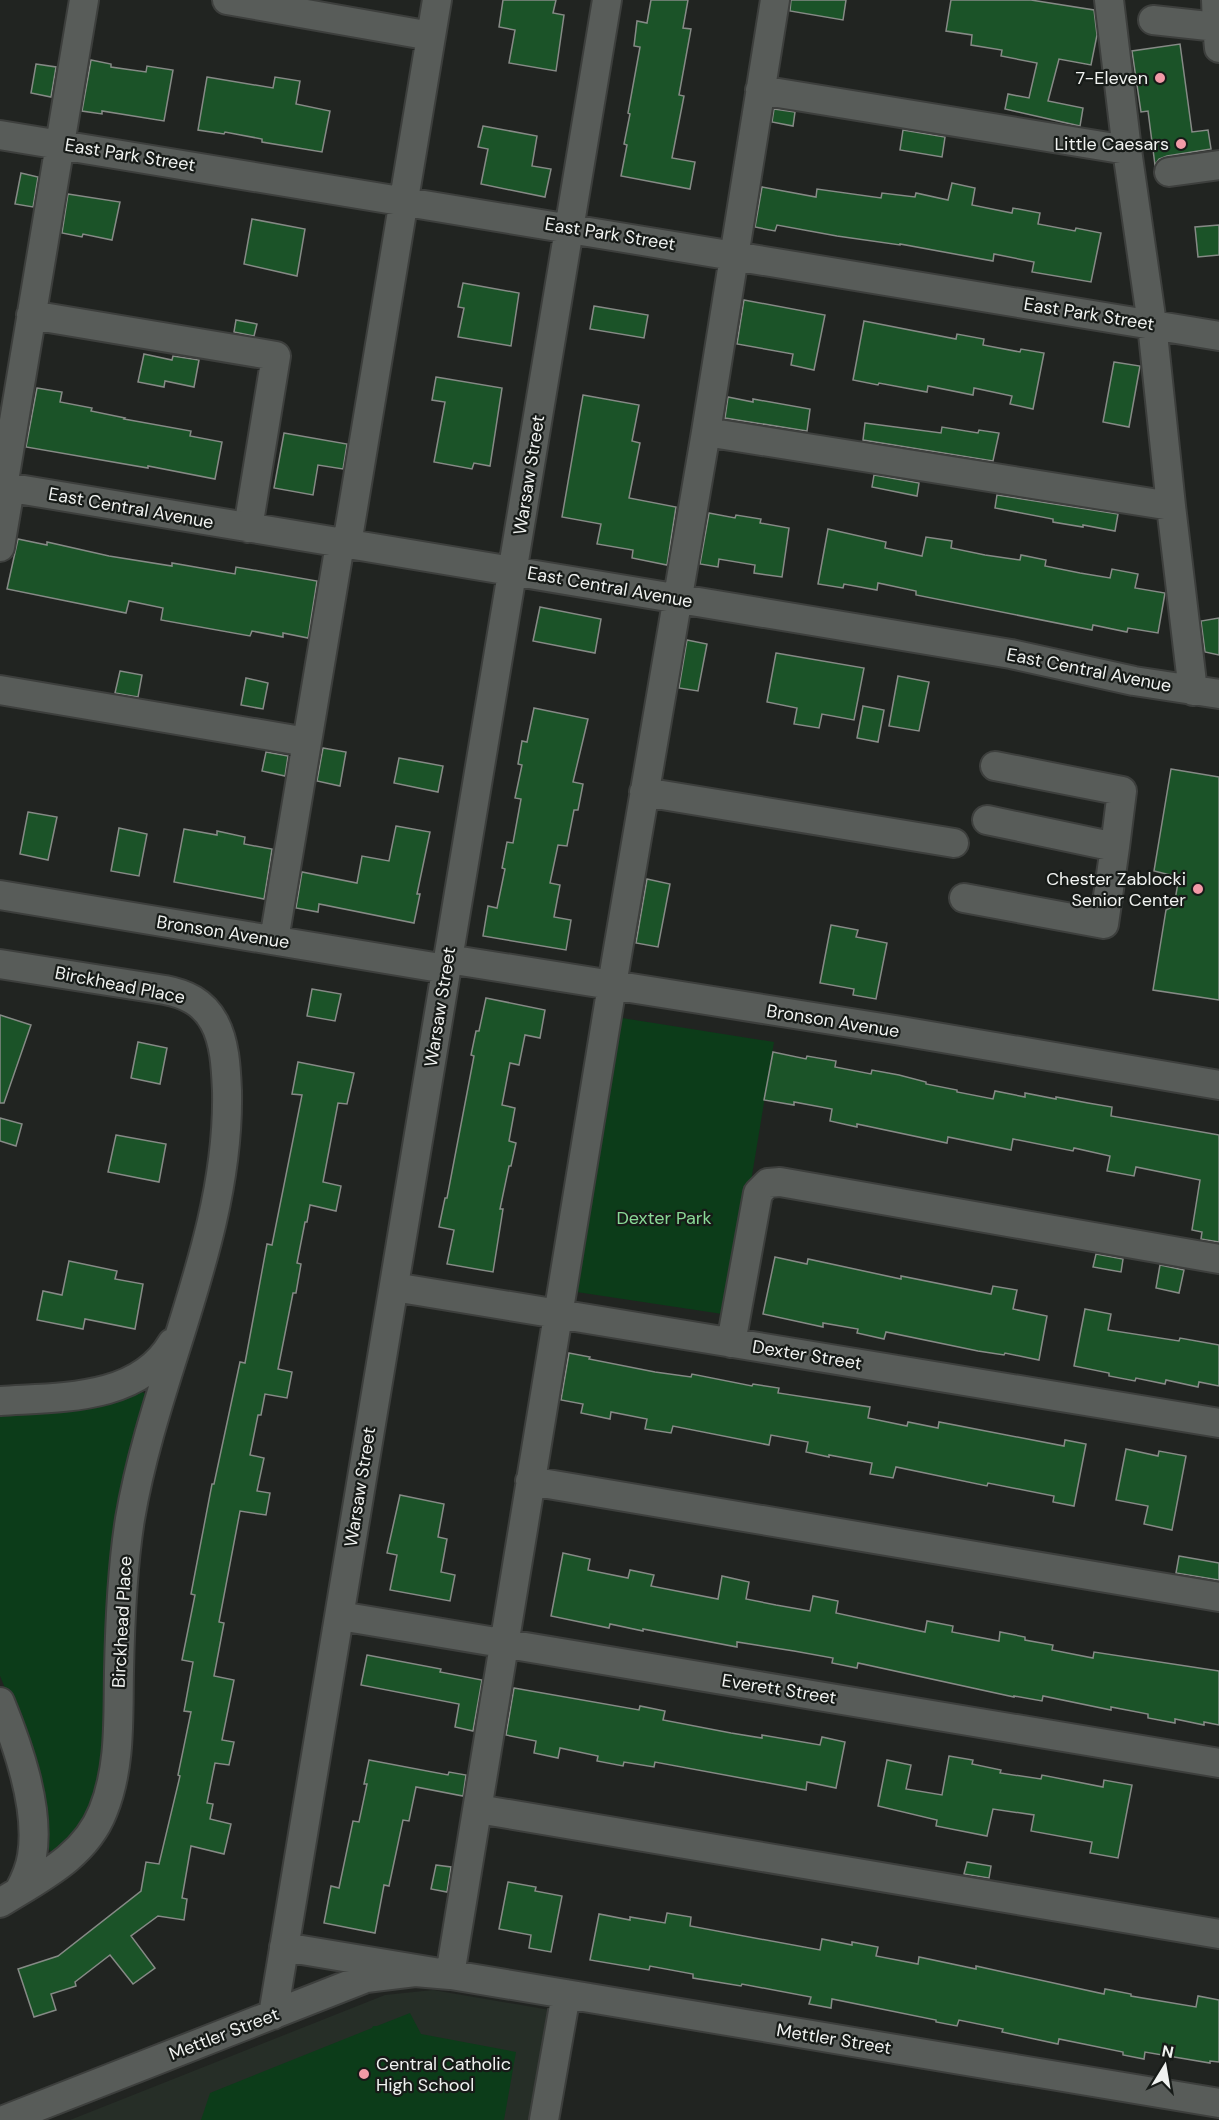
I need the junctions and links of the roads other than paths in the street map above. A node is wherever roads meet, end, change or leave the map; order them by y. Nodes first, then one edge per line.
1 (84, 0) edge
2 (227, 0) edge
3 (437, 0) edge
4 (607, 0) edge
5 (775, 0) edge
6 (1109, 0) edge
7 (1153, 20) dead end
8 (1217, 25) edge
9 (431, 36) junction
10 (760, 90) junction
11 (0, 135) edge
12 (61, 144) junction
13 (1127, 150) junction
14 (1219, 165) edge
15 (1169, 172) dead end
16 (404, 200) junction
17 (569, 228) junction
18 (734, 255) junction
19 (31, 315) junction
20 (1152, 324) junction
21 (1219, 336) edge
22 (706, 432) junction
23 (4, 487) edge
24 (1171, 506) junction
25 (248, 528) junction
26 (344, 544) junction
27 (0, 547) edge
28 (513, 571) junction
29 (678, 598) junction
30 (0, 690) edge
31 (1206, 693) edge
32 (307, 742) junction
33 (995, 766) dead end
34 (644, 792) junction
35 (987, 820) dead end
36 (954, 843) dead end
37 (1115, 847) junction
38 (0, 895) edge
39 (964, 898) dead end
40 (274, 940) junction
41 (0, 964) edge
42 (447, 964) junction
43 (612, 986) junction
44 (1219, 1085) edge
45 (1219, 1259) edge
46 (394, 1287) junction
47 (558, 1314) junction
48 (185, 1320) junction
49 (731, 1343) junction
50 (0, 1401) edge
51 (1219, 1424) edge
52 (530, 1481) junction
53 (1219, 1597) edge
54 (340, 1616) junction
55 (504, 1643) junction
56 (0, 1702) edge
57 (1219, 1763) edge
58 (477, 1809) junction
59 (10, 1897) edge
60 (1219, 1934) edge
61 (284, 1947) junction
62 (450, 1974) junction
63 (566, 1994) junction
64 (273, 2015) junction
65 (1219, 2103) edge
66 (4, 2120) edge
67 (544, 2120) edge

1 - 12 street
2 - 9 street
3 - 9 street
4 - 17 street, Warsaw Street
5 - 10 street
6 - 13 street
7 - 8 street
9 - 16 street
10 - 13 street
10 - 18 street
11 - 12 street, East Park Street
12 - 16 street, East Park Street
12 - 19 street
13 - 20 street
14 - 15 street
16 - 17 street, East Park Street
16 - 26 street
17 - 18 street, East Park Street
17 - 28 street, Warsaw Street
18 - 20 street, East Park Street
18 - 22 street
19 - 23 street
19 - 25 street
20 - 21 street, East Park Street
20 - 24 street
22 - 24 street
22 - 29 street
23 - 25 street, East Central Avenue
23 - 27 street
24 - 31 street
25 - 26 street, East Central Avenue
26 - 28 street, East Central Avenue
26 - 32 street
28 - 29 street, East Central Avenue
28 - 42 street, Warsaw Street
29 - 31 street, East Central Avenue
29 - 34 street
30 - 32 street
32 - 40 street
33 - 37 street
34 - 36 street
34 - 43 street
35 - 37 street
37 - 39 street
38 - 40 street, Bronson Avenue
40 - 42 street, Bronson Avenue
41 - 48 street, Birckhead Place
42 - 43 street, Bronson Avenue
42 - 46 street, Warsaw Street
43 - 44 street, Bronson Avenue
43 - 47 street
45 - 49 street
46 - 47 street, Dexter Street
46 - 54 street, Warsaw Street
47 - 49 street, Dexter Street
47 - 52 street
48 - 50 street, Birckhead Place
48 - 59 street, Birckhead Place
49 - 51 street, Dexter Street
52 - 53 street
52 - 55 street
54 - 55 street, Everett Street
54 - 61 street, Warsaw Street
55 - 57 street, Everett Street
55 - 58 street
56 - 59 street, Birckhead Place
58 - 60 street
58 - 62 street
61 - 62 street, Mettler Street
61 - 64 street, Warsaw Street
62 - 63 street, Mettler Street
62 - 64 street, Mettler Street
63 - 65 street, Mettler Street
63 - 67 street
64 - 66 street, Mettler Street

